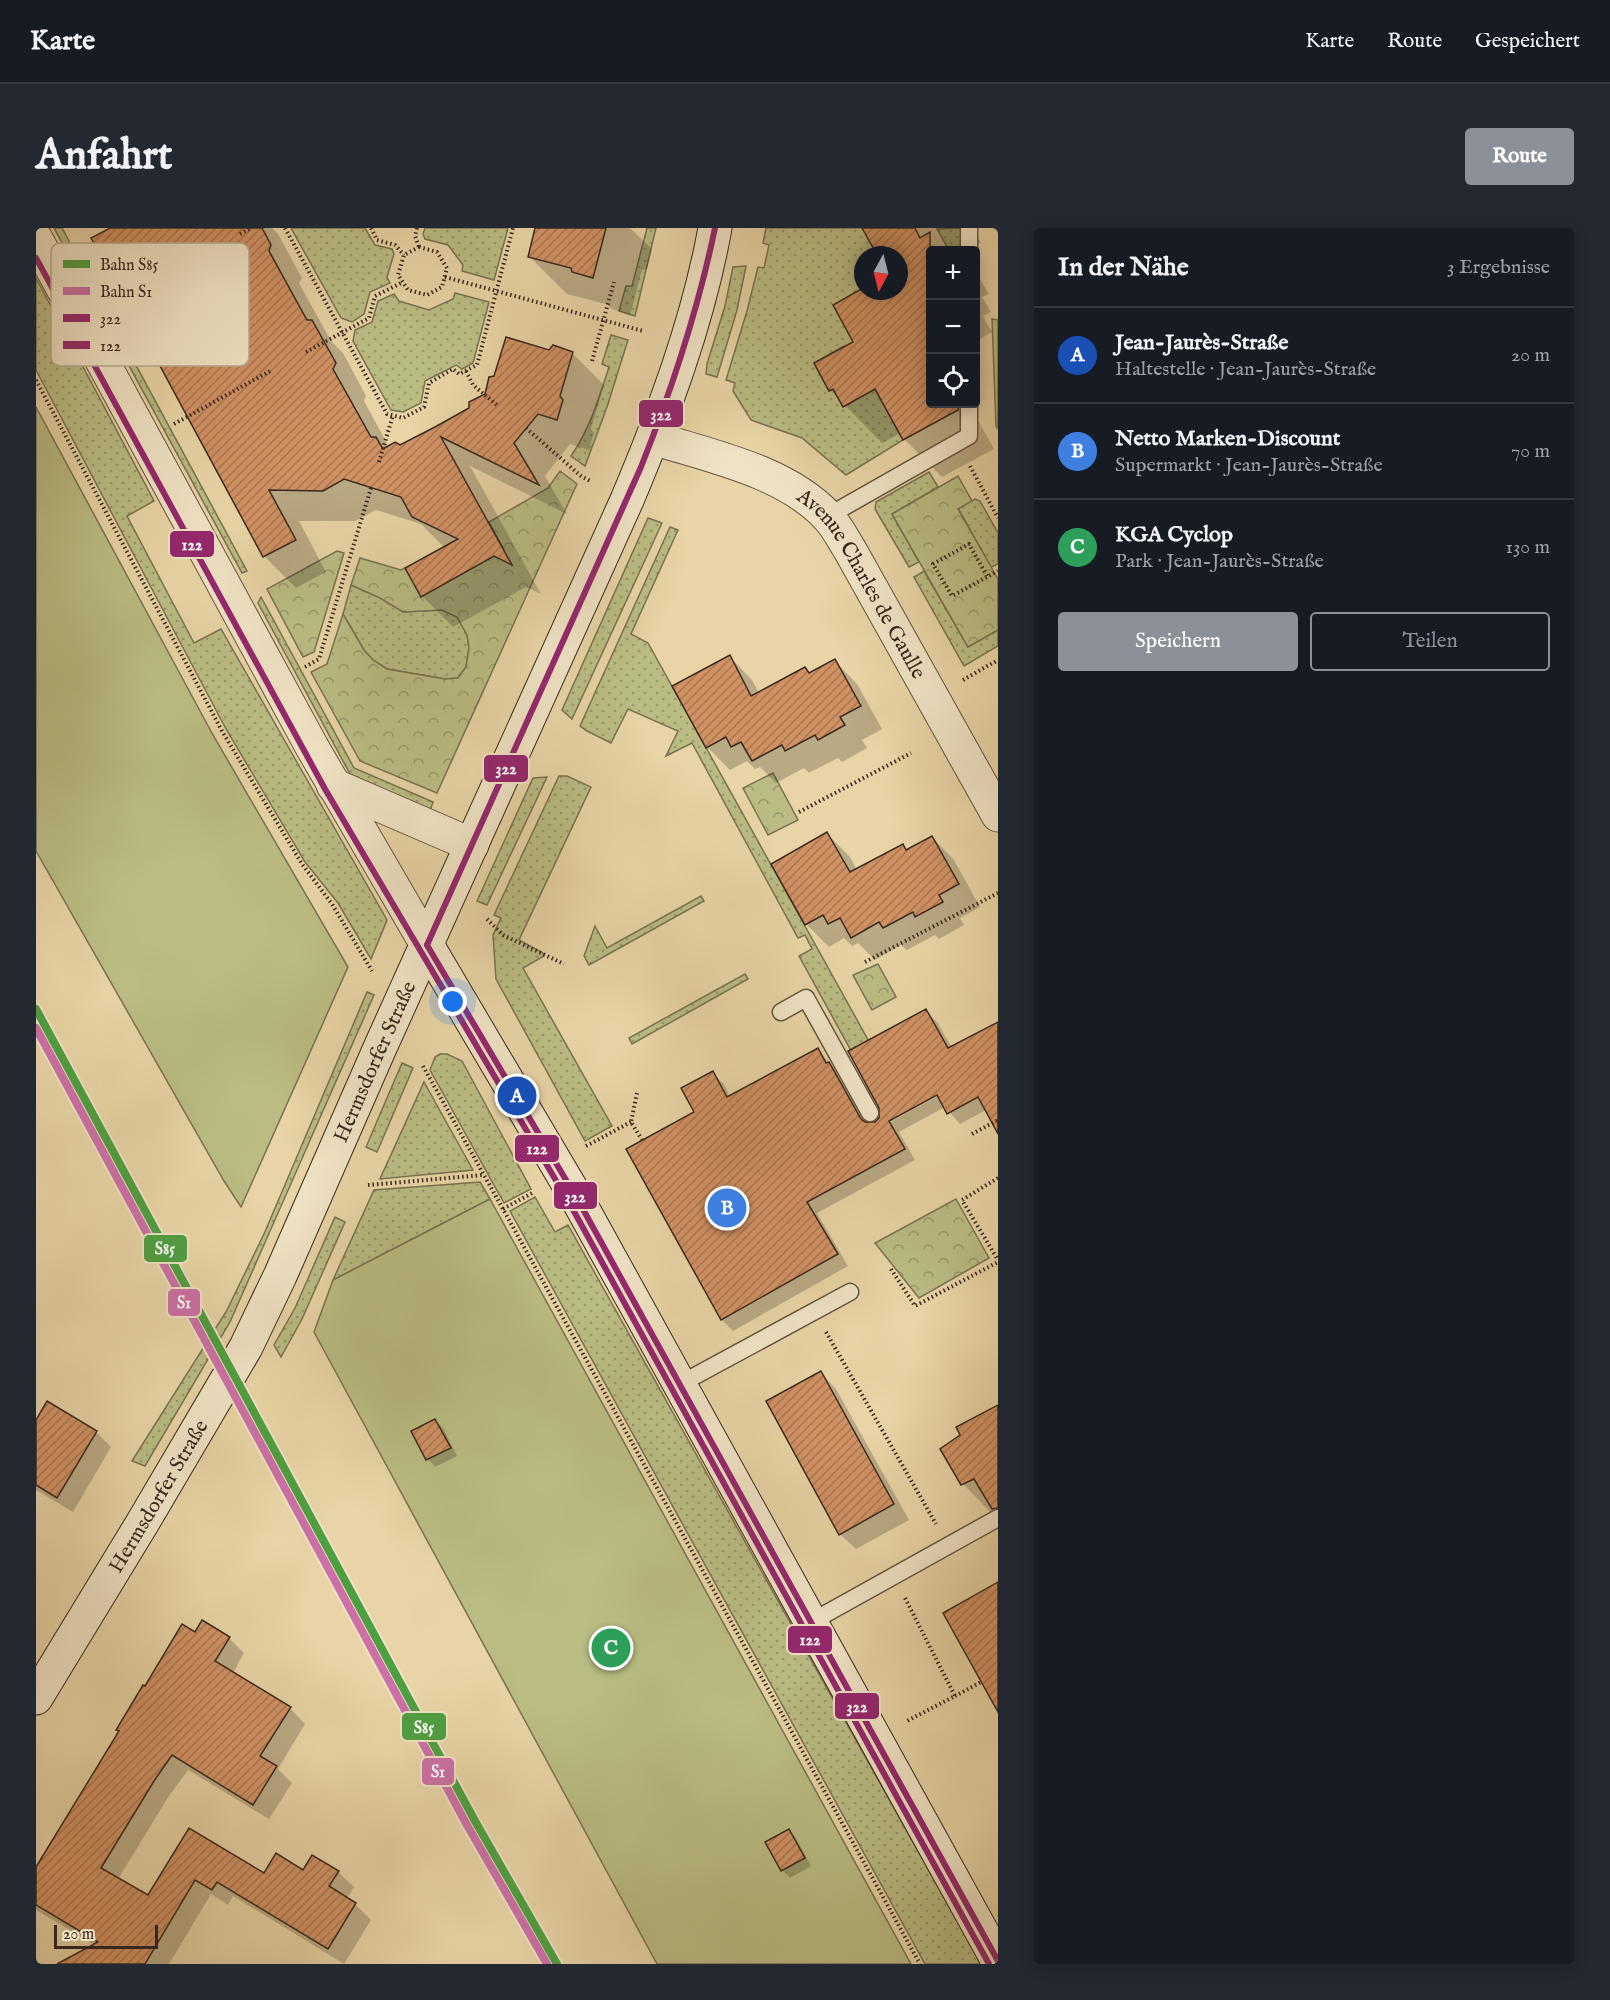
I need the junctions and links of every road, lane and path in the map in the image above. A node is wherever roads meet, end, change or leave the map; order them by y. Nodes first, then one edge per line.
1 (251, 228) edge
2 (285, 228) edge
3 (371, 228) edge
4 (417, 228) edge
5 (513, 228) edge
6 (715, 228) edge
7 (969, 228) edge
8 (240, 234) dead end
9 (36, 239) edge
10 (969, 246) edge
11 (419, 247) junction
12 (404, 255) junction
13 (51, 267) edge
14 (445, 277) junction
15 (403, 282) junction
16 (614, 282) dead end
17 (496, 291) junction
18 (603, 321) junction
19 (642, 331) dead end
20 (343, 332) junction
21 (306, 352) dead end
22 (592, 361) dead end
23 (105, 366) edge
24 (272, 370) dead end
25 (466, 371) junction
26 (36, 380) edge
27 (498, 406) dead end
28 (969, 408) edge
29 (393, 415) junction
30 (173, 425) dead end
31 (526, 428) dead end
32 (653, 438) junction
33 (957, 442) junction
34 (380, 462) dead end
35 (592, 482) dead end
36 (371, 488) dead end
37 (828, 516) junction
38 (998, 518) edge
39 (998, 570) edge
40 (987, 576) junction
41 (998, 660) edge
42 (302, 668) dead end
43 (963, 680) dead end
44 (911, 753) dead end
45 (333, 785) junction
46 (799, 812) dead end
47 (998, 815) edge
48 (472, 845) junction
49 (998, 893) edge
50 (487, 919) dead end
51 (428, 945) junction
52 (865, 962) dead end
53 (564, 964) dead end
54 (372, 971) dead end
55 (781, 1012) dead end
56 (423, 1066) dead end
57 (637, 1093) dead end
58 (870, 1113) dead end
59 (998, 1120) edge
60 (631, 1122) junction
61 (972, 1134) dead end
62 (642, 1140) dead end
63 (583, 1148) dead end
64 (483, 1175) junction
65 (998, 1178) edge
66 (368, 1185) dead end
67 (542, 1188) dead end
68 (503, 1209) junction
69 (998, 1261) edge
70 (891, 1269) dead end
71 (850, 1292) dead end
72 (814, 1311) junction
73 (680, 1384) junction
74 (998, 1518) edge
75 (948, 1545) junction
76 (893, 1576) junction
77 (811, 1622) junction
78 (981, 1682) dead end
79 (955, 1696) junction
80 (36, 1698) edge
81 (900, 1724) dead end
82 (998, 1961) edge
83 (920, 1964) edge

1 - 8 path
2 - 20 path
3 - 12 path
4 - 11 path
5 - 17 path
6 - 32 street, Hermsdorfer Straße
7 - 10 lane
9 - 13 street
11 - 12 path
11 - 14 path
12 - 15 path
14 - 15 path
14 - 17 path
15 - 20 path
16 - 18 path
17 - 18 path
17 - 25 path
18 - 19 path
18 - 22 path
20 - 21 path
20 - 29 path
23 - 45 street
24 - 30 path
25 - 27 path
25 - 29 path
26 - 54 path
28 - 33 lane
29 - 34 path
31 - 35 path
32 - 37 street, Avenue Charles de Gaulle
32 - 48 street, Hermsdorfer Straße
33 - 37 lane
33 - 38 path
36 - 42 path
37 - 47 street, Avenue Charles de Gaulle
39 - 40 path
40 - 40 path
41 - 43 path
44 - 46 path
45 - 48 street
45 - 51 street
48 - 51 street, Hermsdorfer Straße
49 - 52 path
50 - 53 path
51 - 73 street
51 - 80 street, Hermsdorfer Straße
55 - 58 lane
56 - 64 path
57 - 60 path
59 - 61 path
60 - 62 path
60 - 63 path
64 - 66 path
64 - 68 path
65 - 69 path
67 - 68 path
68 - 83 path
69 - 70 path
71 - 72 lane
72 - 73 lane
72 - 75 path
73 - 77 street
74 - 75 lane
75 - 76 lane
76 - 77 lane
76 - 79 path
77 - 82 street
78 - 79 path
79 - 81 path

